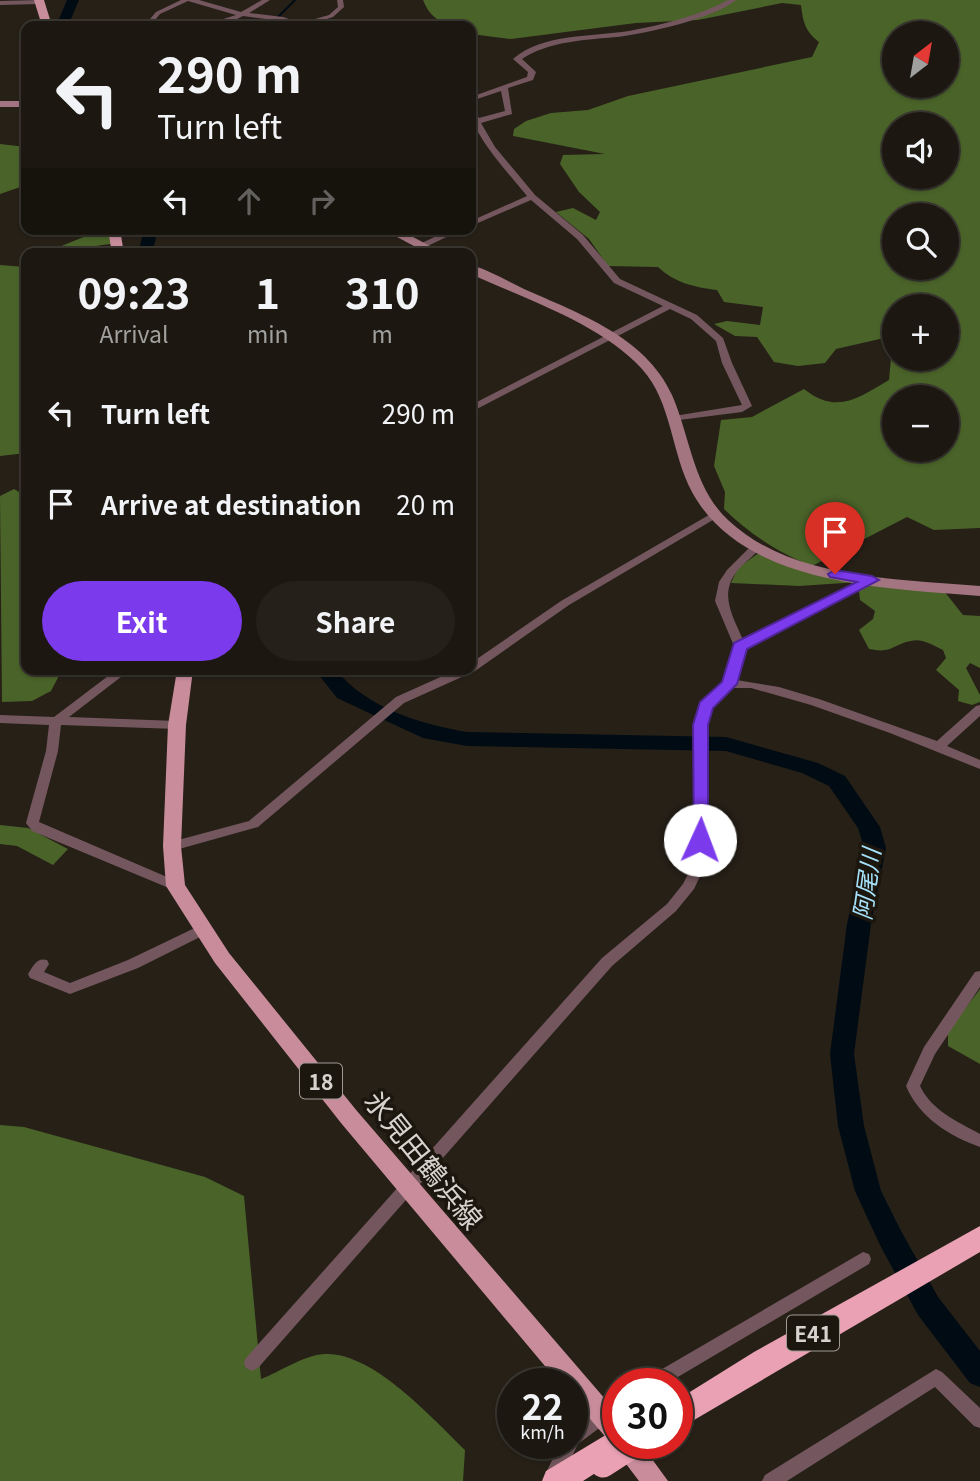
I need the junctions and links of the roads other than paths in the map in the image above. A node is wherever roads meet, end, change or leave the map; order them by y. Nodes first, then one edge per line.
1 (186, 0) edge
2 (191, 0) edge
3 (267, 0) edge
4 (340, 0) edge
5 (733, 0) edge
6 (40, 1) edge
7 (0, 3) edge
8 (241, 14) junction
9 (46, 21) edge
10 (151, 21) edge
11 (226, 21) edge
12 (288, 21) edge
13 (316, 21) edge
14 (504, 86) junction
15 (476, 97) edge
16 (0, 104) edge
17 (21, 104) edge
18 (476, 118) edge
19 (478, 121) junction
20 (532, 197) junction
21 (476, 222) edge
22 (400, 235) edge
23 (446, 235) edge
24 (422, 246) junction
25 (417, 248) edge
26 (426, 248) edge
27 (476, 271) edge
28 (671, 304) junction
29 (610, 336) junction
30 (476, 406) edge
31 (674, 419) junction
32 (714, 514) junction
33 (757, 546) junction
34 (872, 580) junction
35 (980, 591) edge
36 (740, 646) junction
37 (476, 664) edge
38 (117, 675) edge
39 (184, 675) edge
40 (456, 675) edge
41 (729, 684) junction
42 (980, 709) edge
43 (0, 719) edge
44 (55, 722) junction
45 (177, 725) junction
46 (938, 747) junction
47 (980, 765) edge
48 (172, 846) junction
49 (176, 886) junction
50 (202, 929) junction
51 (42, 964) dead end
52 (980, 976) edge
53 (980, 1141) edge
54 (407, 1187) junction
55 (980, 1227) edge
56 (980, 1238) edge
57 (947, 1250) junction
58 (863, 1259) dead end
59 (252, 1363) dead end
60 (678, 1368) edge
61 (693, 1394) edge
62 (602, 1400) edge
63 (693, 1406) edge
64 (980, 1420) edge
65 (602, 1425) edge
66 (591, 1448) edge
67 (638, 1459) edge
68 (562, 1480) edge
69 (655, 1481) edge
70 (771, 1481) edge

1 - 10 street
2 - 8 street
3 - 8 street
4 - 13 street
5 - 14 street
6 - 7 street
6 - 9 main road
8 - 11 street
8 - 12 street
14 - 15 street
14 - 19 street
16 - 17 street
18 - 19 street
19 - 20 street
20 - 21 street
20 - 28 street
22 - 24 street
23 - 24 street
24 - 25 street
24 - 26 street
27 - 29 street
28 - 29 street
28 - 31 street
29 - 30 street
29 - 31 street
31 - 32 street
32 - 33 street
32 - 37 street
33 - 34 street
33 - 36 street
34 - 35 street
34 - 36 street
36 - 41 street
38 - 44 street
39 - 45 main road, 氷見田鶴浜線 / 18
40 - 48 street
41 - 46 street
41 - 54 street
42 - 46 street
43 - 44 street
44 - 45 street
44 - 49 street
45 - 48 main road, 氷見田鶴浜線 / 18
46 - 47 street
48 - 49 main road, 氷見田鶴浜線 / 18
49 - 50 main road, 氷見田鶴浜線 / 18
50 - 51 street
50 - 54 main road, 氷見田鶴浜線 / 18
52 - 53 street
54 - 59 street
54 - 62 main road, 氷見田鶴浜線 / 18
55 - 57 highway, E41
56 - 57 highway, E41
57 - 61 highway, E41
57 - 63 highway, E41
58 - 60 street
64 - 70 street
65 - 66 street
66 - 68 highway
67 - 69 main road

